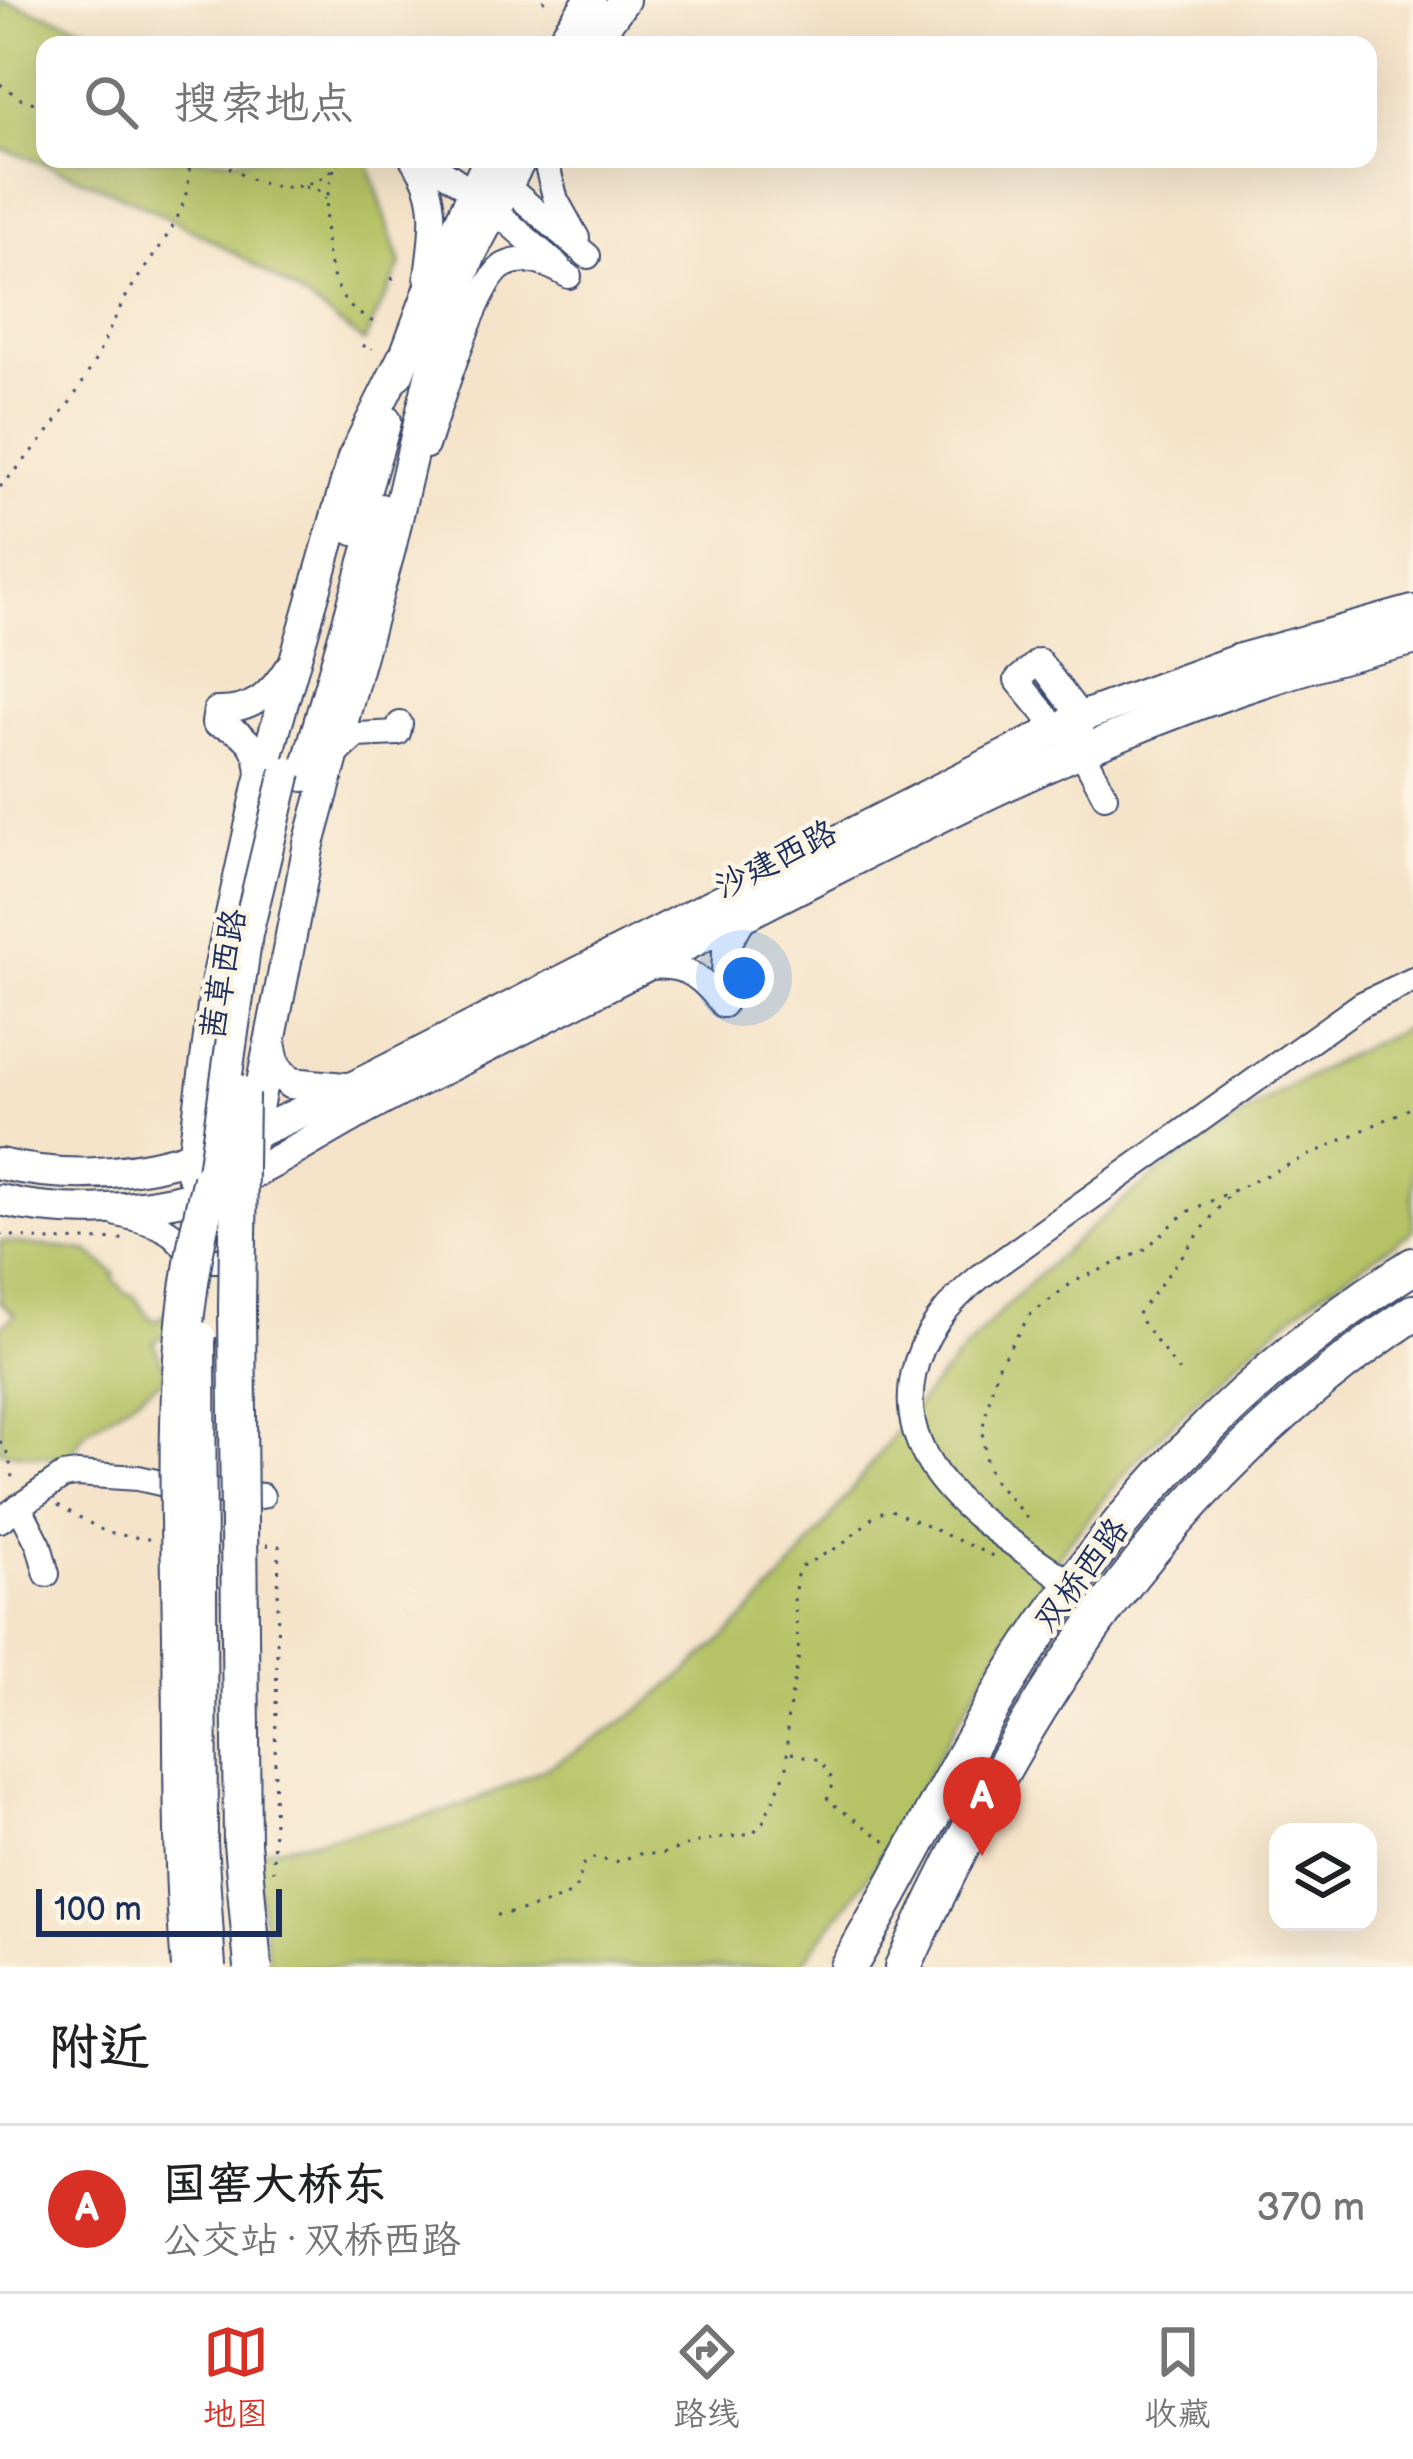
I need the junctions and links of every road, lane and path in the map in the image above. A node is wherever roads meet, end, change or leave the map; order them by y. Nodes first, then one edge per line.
1 (543, 0) edge
2 (590, 0) edge
3 (624, 0) edge
4 (550, 4) dead end
5 (565, 36) edge
6 (598, 36) edge
7 (0, 84) edge
8 (36, 103) edge
9 (188, 168) edge
10 (230, 168) edge
11 (418, 168) edge
12 (462, 168) edge
13 (547, 168) edge
14 (334, 169) joint
15 (491, 175) edge
16 (297, 186) junction
17 (327, 215) junction
18 (588, 256) junction
19 (568, 276) junction
20 (391, 278) dead end
21 (397, 284) dead end
22 (434, 312) junction
23 (373, 322) dead end
24 (363, 345) dead end
25 (372, 348) dead end
26 (402, 359) junction
27 (0, 487) edge
28 (390, 549) junction
29 (1413, 610) edge
30 (1413, 640) edge
31 (296, 652) junction
32 (354, 678) junction
33 (1073, 732) junction
34 (295, 774) junction
35 (1106, 796) dead end
36 (746, 915) junction
37 (641, 968) junction
38 (1413, 980) edge
39 (216, 984) junction
40 (277, 993) junction
41 (269, 1037) junction
42 (351, 1088) junction
43 (240, 1094) junction
44 (1413, 1106) edge
45 (254, 1135) junction
46 (0, 1164) edge
47 (207, 1180) junction
48 (1228, 1196) junction
49 (0, 1201) edge
50 (98, 1209) junction
51 (0, 1234) edge
52 (126, 1239) dead end
53 (192, 1260) junction
54 (230, 1260) junction
55 (1413, 1266) edge
56 (1413, 1312) edge
57 (1179, 1372) dead end
58 (0, 1441) edge
59 (183, 1488) junction
60 (220, 1491) junction
61 (262, 1496) dead end
62 (8, 1514) edge
63 (1027, 1518) dead end
64 (1024, 1550) junction
65 (47, 1574) dead end
66 (1072, 1585) junction
67 (787, 1753) junction
68 (211, 1842) junction
69 (910, 1858) junction
70 (936, 1893) junction
71 (496, 1915) dead end
72 (190, 1967) edge
73 (210, 1967) edge
74 (227, 1967) edge
75 (253, 1967) edge
76 (848, 1967) edge
77 (888, 1967) edge
78 (903, 1967) edge

1 - 4 path
2 - 5 main road
3 - 6 main road
7 - 8 path
9 - 27 path
10 - 16 path
11 - 22 street
12 - 15 street
13 - 18 street
14 - 16 path
14 - 17 path
15 - 18 street
15 - 19 street
15 - 22 main road, 茜草西路
16 - 17 path
17 - 23 path
18 - 19 street
19 - 28 street
20 - 21 path
22 - 26 main road, 茜草西路
22 - 28 main road
22 - 34 main road, 茜草西路
24 - 25 path
26 - 31 main road
26 - 34 main road, 茜草西路
28 - 32 main road
29 - 33 main road, 沙建西路
30 - 33 main road, 沙建西路
31 - 34 main road
31 - 34 street
32 - 34 main road
32 - 34 street
33 - 35 street
33 - 36 main road, 沙建西路
33 - 42 main road, 沙建西路
34 - 39 main road
34 - 40 main road
34 - 43 main road, 茜草西路
34 - 47 main road, 茜草西路, bridge
36 - 37 main road, 沙建西路
36 - 37 street
37 - 47 main road, 沙建西路
38 - 64 street
39 - 40 main road
39 - 47 main road
40 - 41 main road
41 - 42 main road
41 - 45 main road
42 - 45 main road, 沙建西路
43 - 68 main road, 茜草西路, bridge
43 - 75 highway, bridge
44 - 48 path
45 - 47 main road, 沙建西路
45 - 47 main road
46 - 47 main road
47 - 50 main road
47 - 53 street
47 - 54 street
47 - 68 main road, 茜草西路, bridge
47 - 72 highway, bridge
48 - 57 path
48 - 63 path
49 - 50 main road
50 - 53 street
51 - 52 path
53 - 54 street
53 - 59 street
54 - 60 street
55 - 66 highway, 双桥西路
56 - 70 highway, 双桥西路
58 - 62 path
59 - 60 street
59 - 62 street
60 - 61 street
62 - 65 street
64 - 66 street
64 - 67 path
66 - 69 highway, 双桥西路
67 - 69 path
67 - 71 path
68 - 73 main road, bridge
68 - 74 main road
69 - 76 highway, 双桥西路
70 - 77 highway
70 - 78 highway

